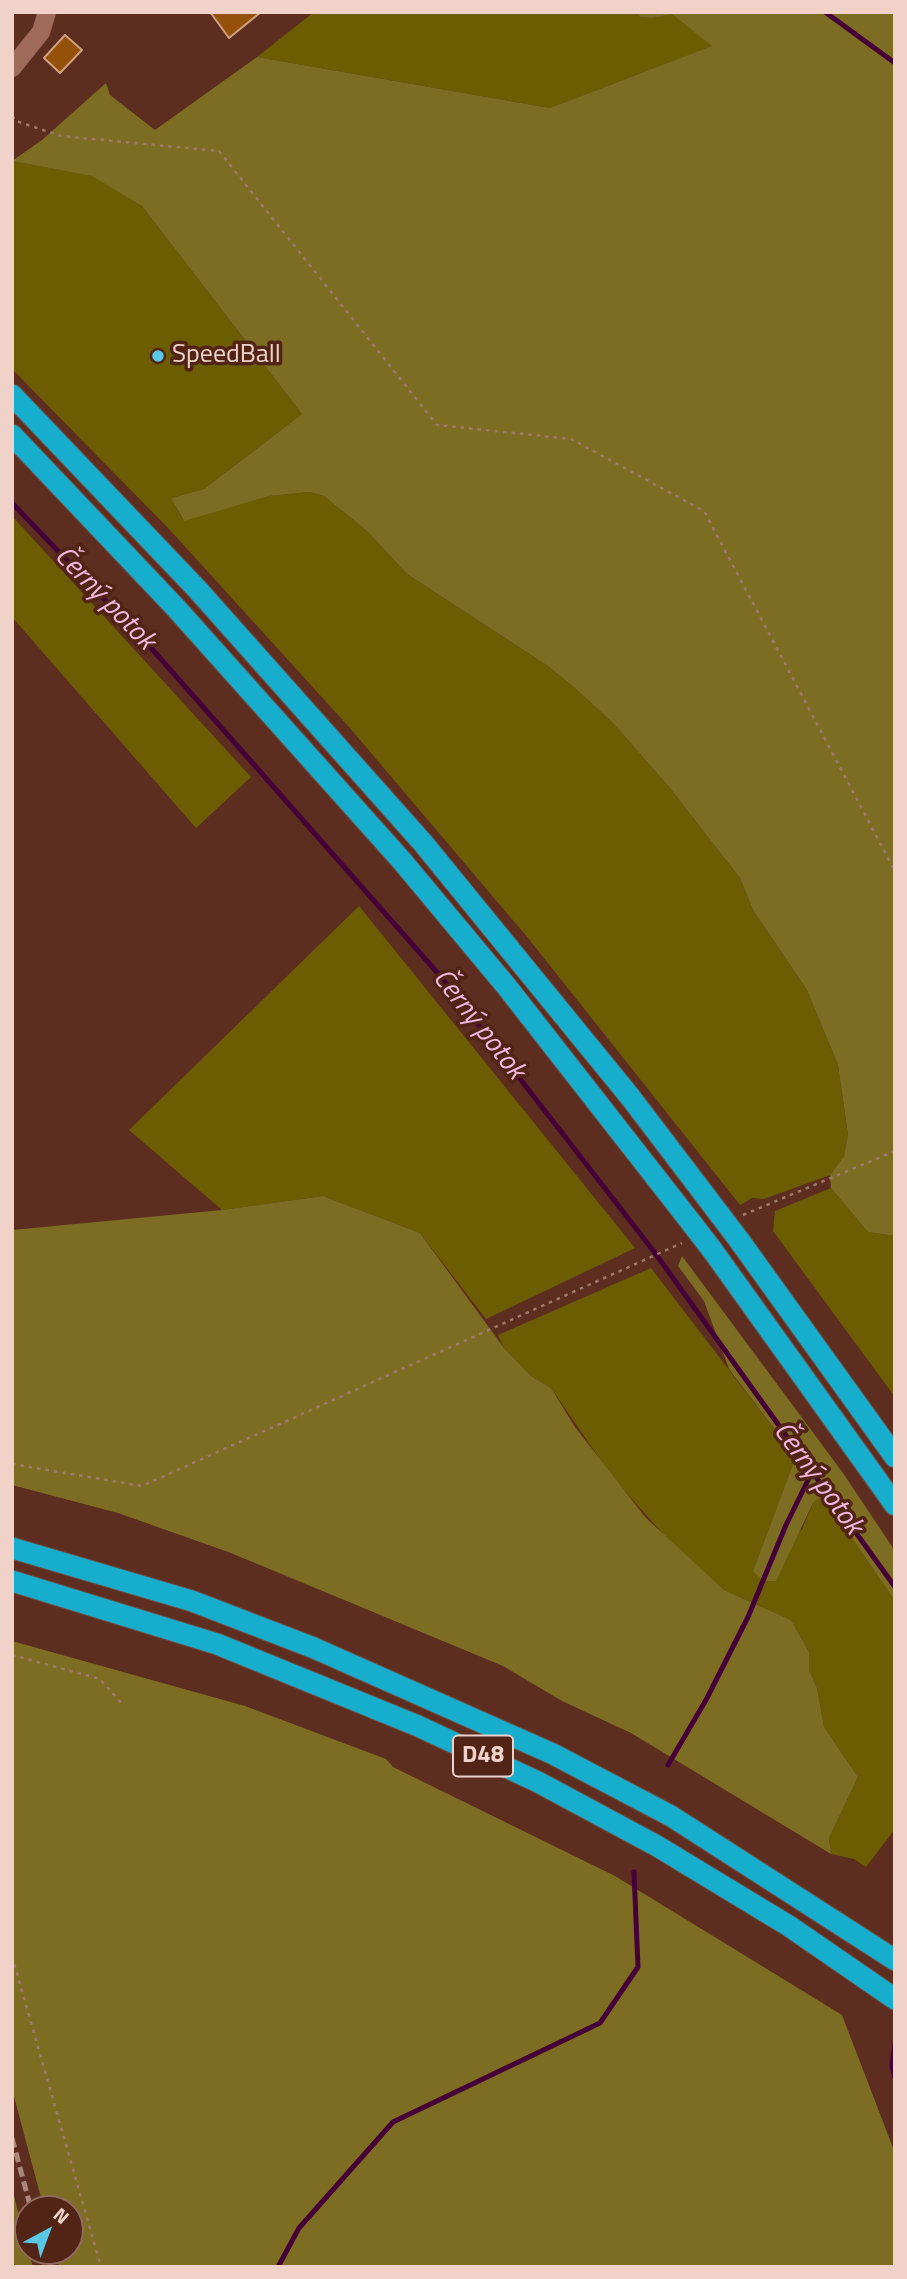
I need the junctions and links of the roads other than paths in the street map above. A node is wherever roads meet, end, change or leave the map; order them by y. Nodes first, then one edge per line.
1 (47, 12) edge
2 (12, 68) edge
3 (12, 395) edge
4 (12, 435) edge
5 (895, 1457) edge
6 (895, 1505) edge
7 (12, 1548) edge
8 (12, 1581) edge
9 (895, 1960) edge
10 (893, 1997) edge

1 - 2 street
3 - 5 highway, bridge
4 - 6 highway, bridge
7 - 9 highway, D48
8 - 10 highway, D48

